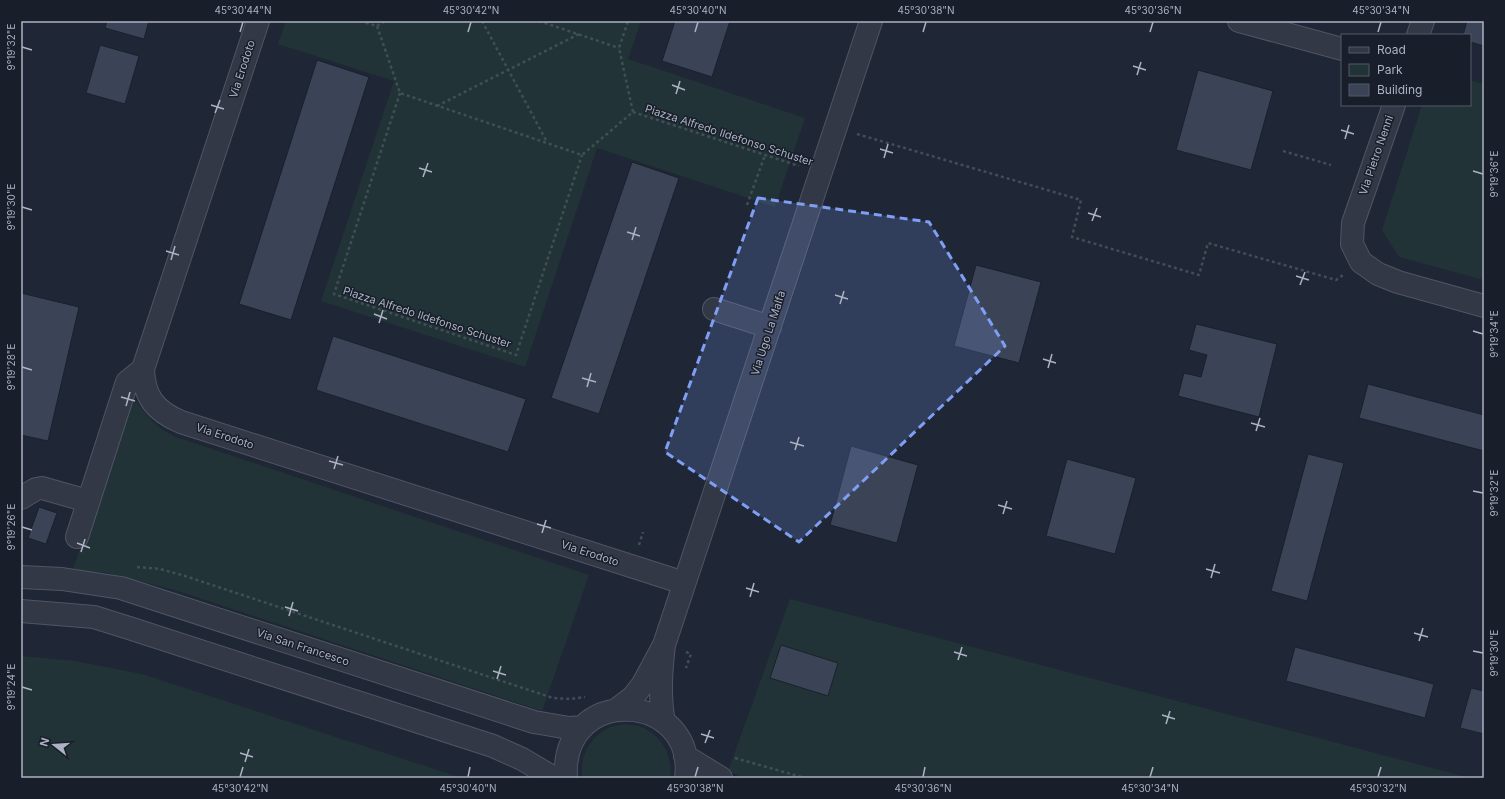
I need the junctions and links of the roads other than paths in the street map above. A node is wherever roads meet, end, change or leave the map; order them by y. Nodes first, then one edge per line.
1 (258, 21) edge
2 (871, 21) edge
3 (1239, 21) edge
4 (1423, 21) edge
5 (1418, 34) edge
6 (1341, 49) edge
7 (1394, 106) edge
8 (1484, 306) edge
9 (714, 309) dead end
10 (770, 327) junction
11 (143, 369) junction
12 (21, 498) edge
13 (88, 501) junction
14 (76, 537) dead end
15 (21, 577) edge
16 (684, 583) junction
17 (21, 611) edge
18 (664, 645) junction
19 (616, 710) junction
20 (664, 722) junction
21 (583, 728) junction
22 (685, 756) junction
23 (554, 778) edge
24 (566, 778) edge
25 (686, 778) edge
26 (721, 778) edge

1 - 11 street, Via Erodoto
2 - 10 street, Via Ugo La Malfa
3 - 6 street
4 - 5 street
7 - 8 street, Via Pietro Nenni
9 - 10 street
10 - 16 street, Via Ugo La Malfa
11 - 13 street
11 - 16 street, Via Erodoto
12 - 13 street
13 - 14 street
15 - 21 street, Via San Francesco
16 - 18 street, Via Ugo La Malfa
17 - 23 street
18 - 19 street, Via Ugo La Malfa
18 - 20 street, Via Ugo La Malfa
19 - 20 street
19 - 21 street
20 - 22 street
21 - 24 street
22 - 25 street
22 - 26 street

